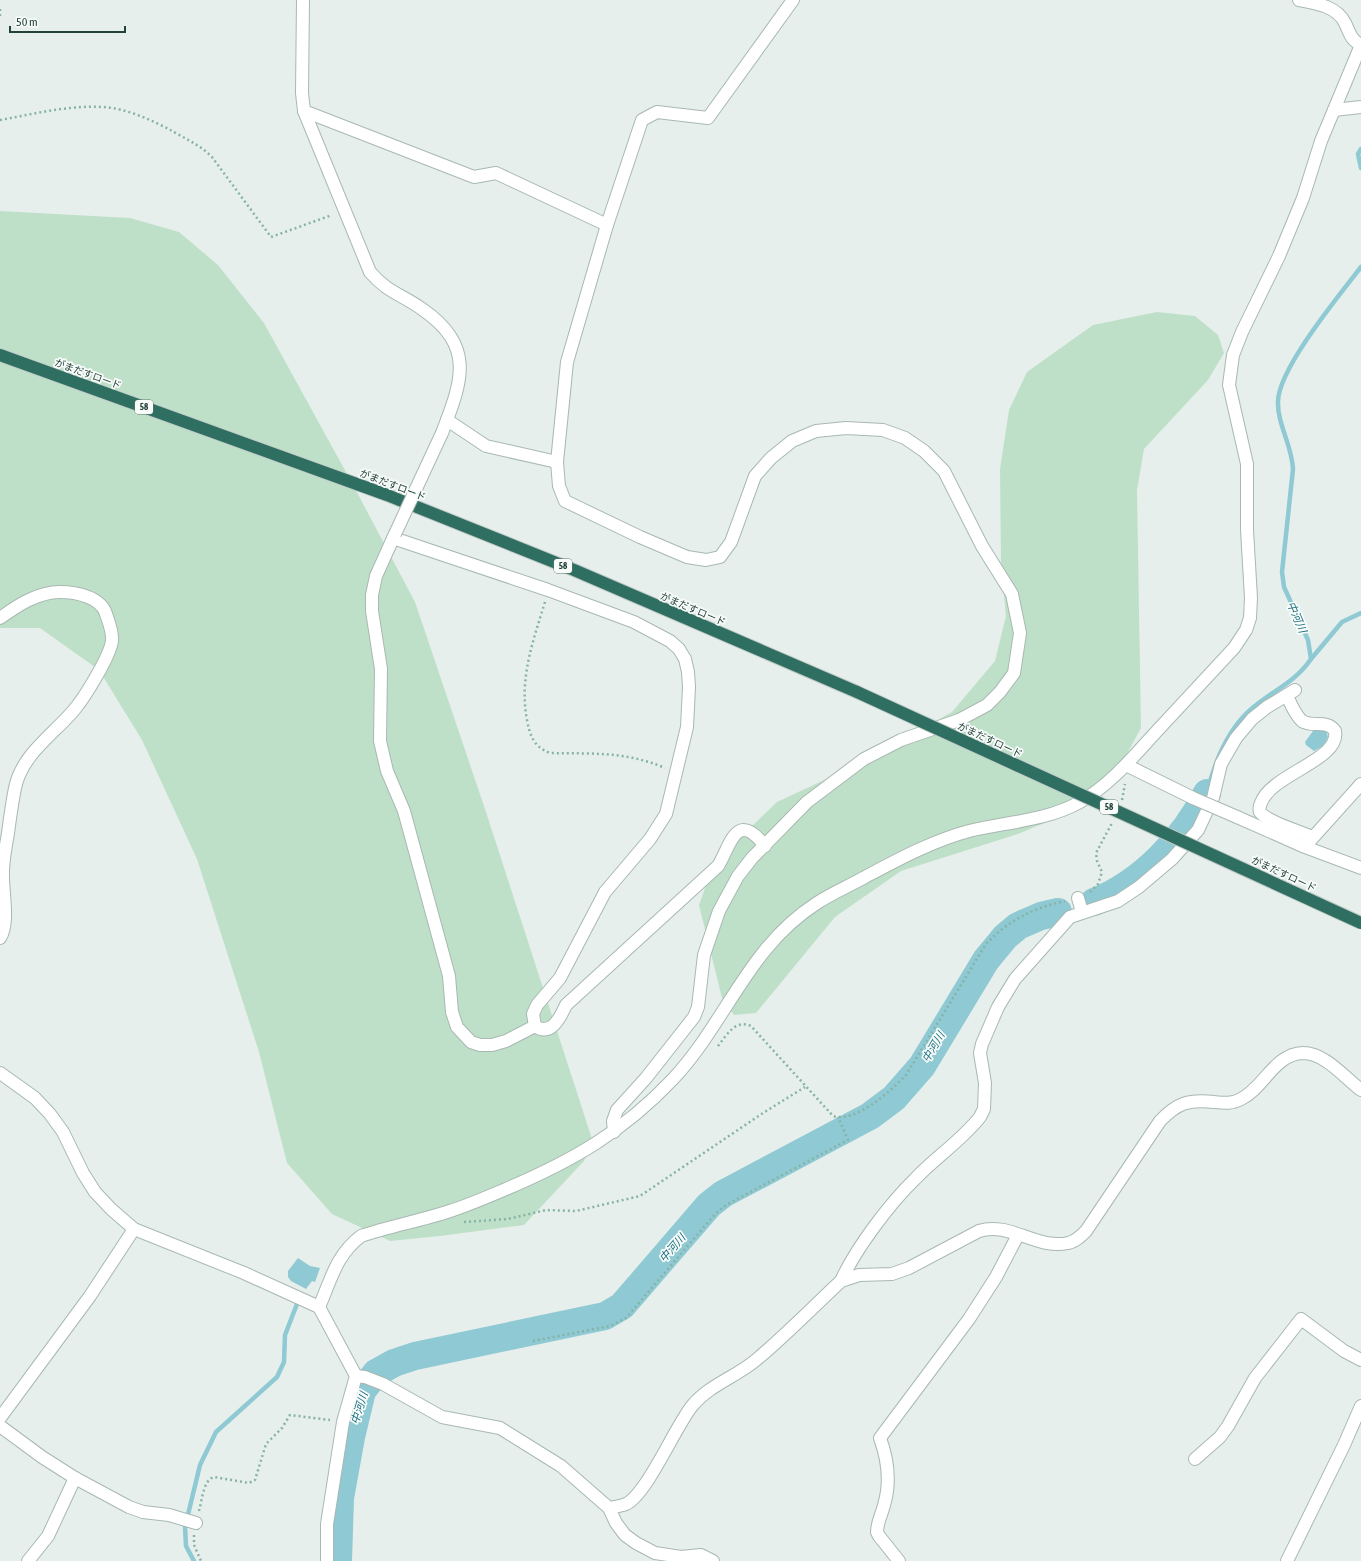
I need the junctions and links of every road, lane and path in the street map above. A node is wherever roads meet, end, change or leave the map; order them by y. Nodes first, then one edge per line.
1 (303, 0) edge
2 (793, 0) edge
3 (1299, 0) edge
4 (0, 9) edge
5 (0, 18) edge
6 (1361, 45) edge
7 (1361, 107) edge
8 (1334, 110) junction
9 (304, 111) junction
10 (0, 120) edge
11 (344, 211) junction
12 (607, 225) junction
13 (0, 355) edge
14 (447, 420) junction
15 (557, 462) junction
16 (394, 536) junction
17 (548, 590) junction
18 (0, 618) edge
19 (1126, 765) junction
20 (677, 772) junction
21 (1361, 784) edge
22 (1119, 805) dead end
23 (1114, 817) dead end
24 (1313, 837) junction
25 (765, 846) junction
26 (1304, 847) junction
27 (1361, 868) edge
28 (1078, 898) junction
29 (1082, 912) junction
30 (1361, 922) edge
31 (0, 938) edge
32 (535, 1026) junction
33 (716, 1048) dead end
34 (0, 1073) edge
35 (805, 1087) junction
36 (1361, 1090) edge
37 (838, 1117) junction
38 (614, 1132) junction
39 (456, 1222) dead end
40 (134, 1229) junction
41 (1018, 1235) junction
42 (841, 1281) junction
43 (319, 1307) junction
44 (533, 1341) dead end
45 (1361, 1360) edge
46 (361, 1376) junction
47 (1361, 1406) edge
48 (0, 1418) edge
49 (343, 1422) junction
50 (1195, 1459) dead end
51 (75, 1478) junction
52 (609, 1508) junction
53 (190, 1521) junction
54 (28, 1561) edge
55 (201, 1561) edge
56 (327, 1561) edge
57 (713, 1561) edge
58 (899, 1561) edge
59 (1287, 1561) edge

1 - 9 street
2 - 12 street
3 - 6 street
4 - 5 path
6 - 8 street
7 - 8 street
8 - 19 street
9 - 11 street
9 - 12 street
10 - 11 path
11 - 14 street
12 - 15 street
13 - 30 highway, がまだすロード / 58, bridge
14 - 15 street
14 - 16 street, bridge
15 - 25 street
16 - 17 street
16 - 32 street
17 - 20 street
17 - 20 path
18 - 31 street
19 - 22 path
19 - 26 street, bridge
19 - 38 street
20 - 32 street
21 - 24 street
23 - 28 path
24 - 26 street
24 - 29 street
25 - 32 street
25 - 38 street
26 - 27 street
28 - 29 street
28 - 37 path
29 - 42 street
33 - 35 path
34 - 40 street
35 - 37 path
35 - 39 path
36 - 41 street
37 - 44 path
38 - 43 street
40 - 43 street
40 - 48 street
41 - 42 street
41 - 58 street
42 - 52 street
43 - 46 street
45 - 50 street
46 - 49 street
46 - 52 street
47 - 59 street
48 - 51 street
49 - 53 path
49 - 56 street
51 - 53 street
51 - 54 street
52 - 57 street
53 - 55 path

